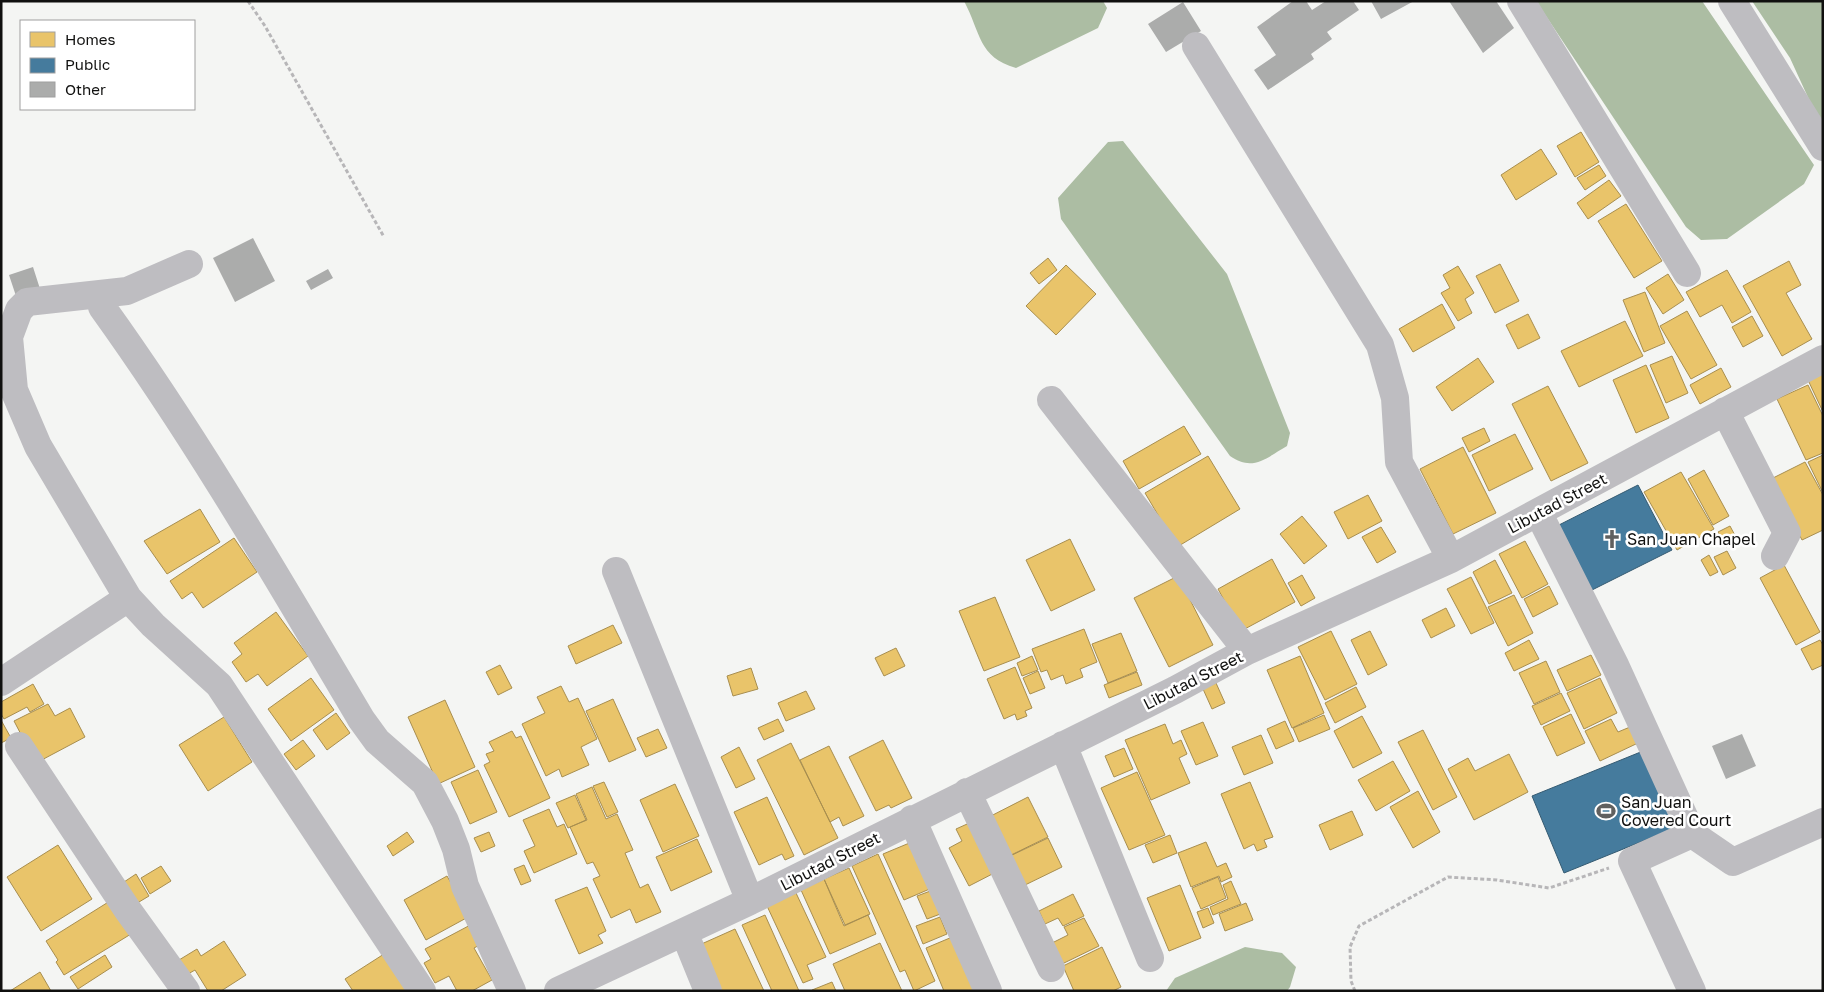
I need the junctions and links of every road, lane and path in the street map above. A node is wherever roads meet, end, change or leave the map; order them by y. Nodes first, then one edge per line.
1 (248, 1) edge
2 (1521, 1) edge
3 (1732, 1) edge
4 (1196, 46) dead end
5 (1823, 147) edge
6 (384, 237) dead end
7 (189, 264) dead end
8 (1687, 273) dead end
9 (100, 296) junction
10 (5, 330) edge
11 (1823, 359) edge
12 (1051, 400) dead end
13 (1725, 411) junction
14 (1538, 514) junction
15 (1775, 556) dead end
16 (1451, 560) junction
17 (616, 571) dead end
18 (128, 598) junction
19 (1247, 652) junction
20 (1, 682) edge
21 (1063, 744) junction
22 (19, 746) dead end
23 (967, 792) junction
24 (912, 819) junction
25 (1823, 822) edge
26 (1692, 834) junction
27 (1632, 861) junction
28 (750, 901) junction
29 (684, 932) junction
30 (1150, 958) dead end
31 (1051, 968) dead end
32 (186, 991) edge
33 (422, 991) edge
34 (512, 991) edge
35 (558, 991) edge
36 (708, 991) edge
37 (988, 991) edge
38 (1355, 991) edge
39 (1692, 991) edge

1 - 6 path
2 - 8 street
3 - 5 street
4 - 16 street
7 - 9 street
9 - 10 street
9 - 34 street
10 - 18 street
11 - 13 street, Libutad Street
12 - 19 street
13 - 14 street, Libutad Street
13 - 15 street
14 - 16 street, Libutad Street
14 - 26 street
16 - 19 street, Libutad Street
17 - 28 street
18 - 20 street
18 - 33 street
19 - 21 street, Libutad Street
21 - 23 street, Libutad Street
21 - 30 street
22 - 32 street
23 - 24 street, Libutad Street
23 - 31 street
24 - 28 street, Libutad Street
24 - 37 street
25 - 26 street
26 - 27 street
27 - 38 path
27 - 39 street
28 - 29 street, Libutad Street
29 - 35 street, Libutad Street
29 - 36 street

